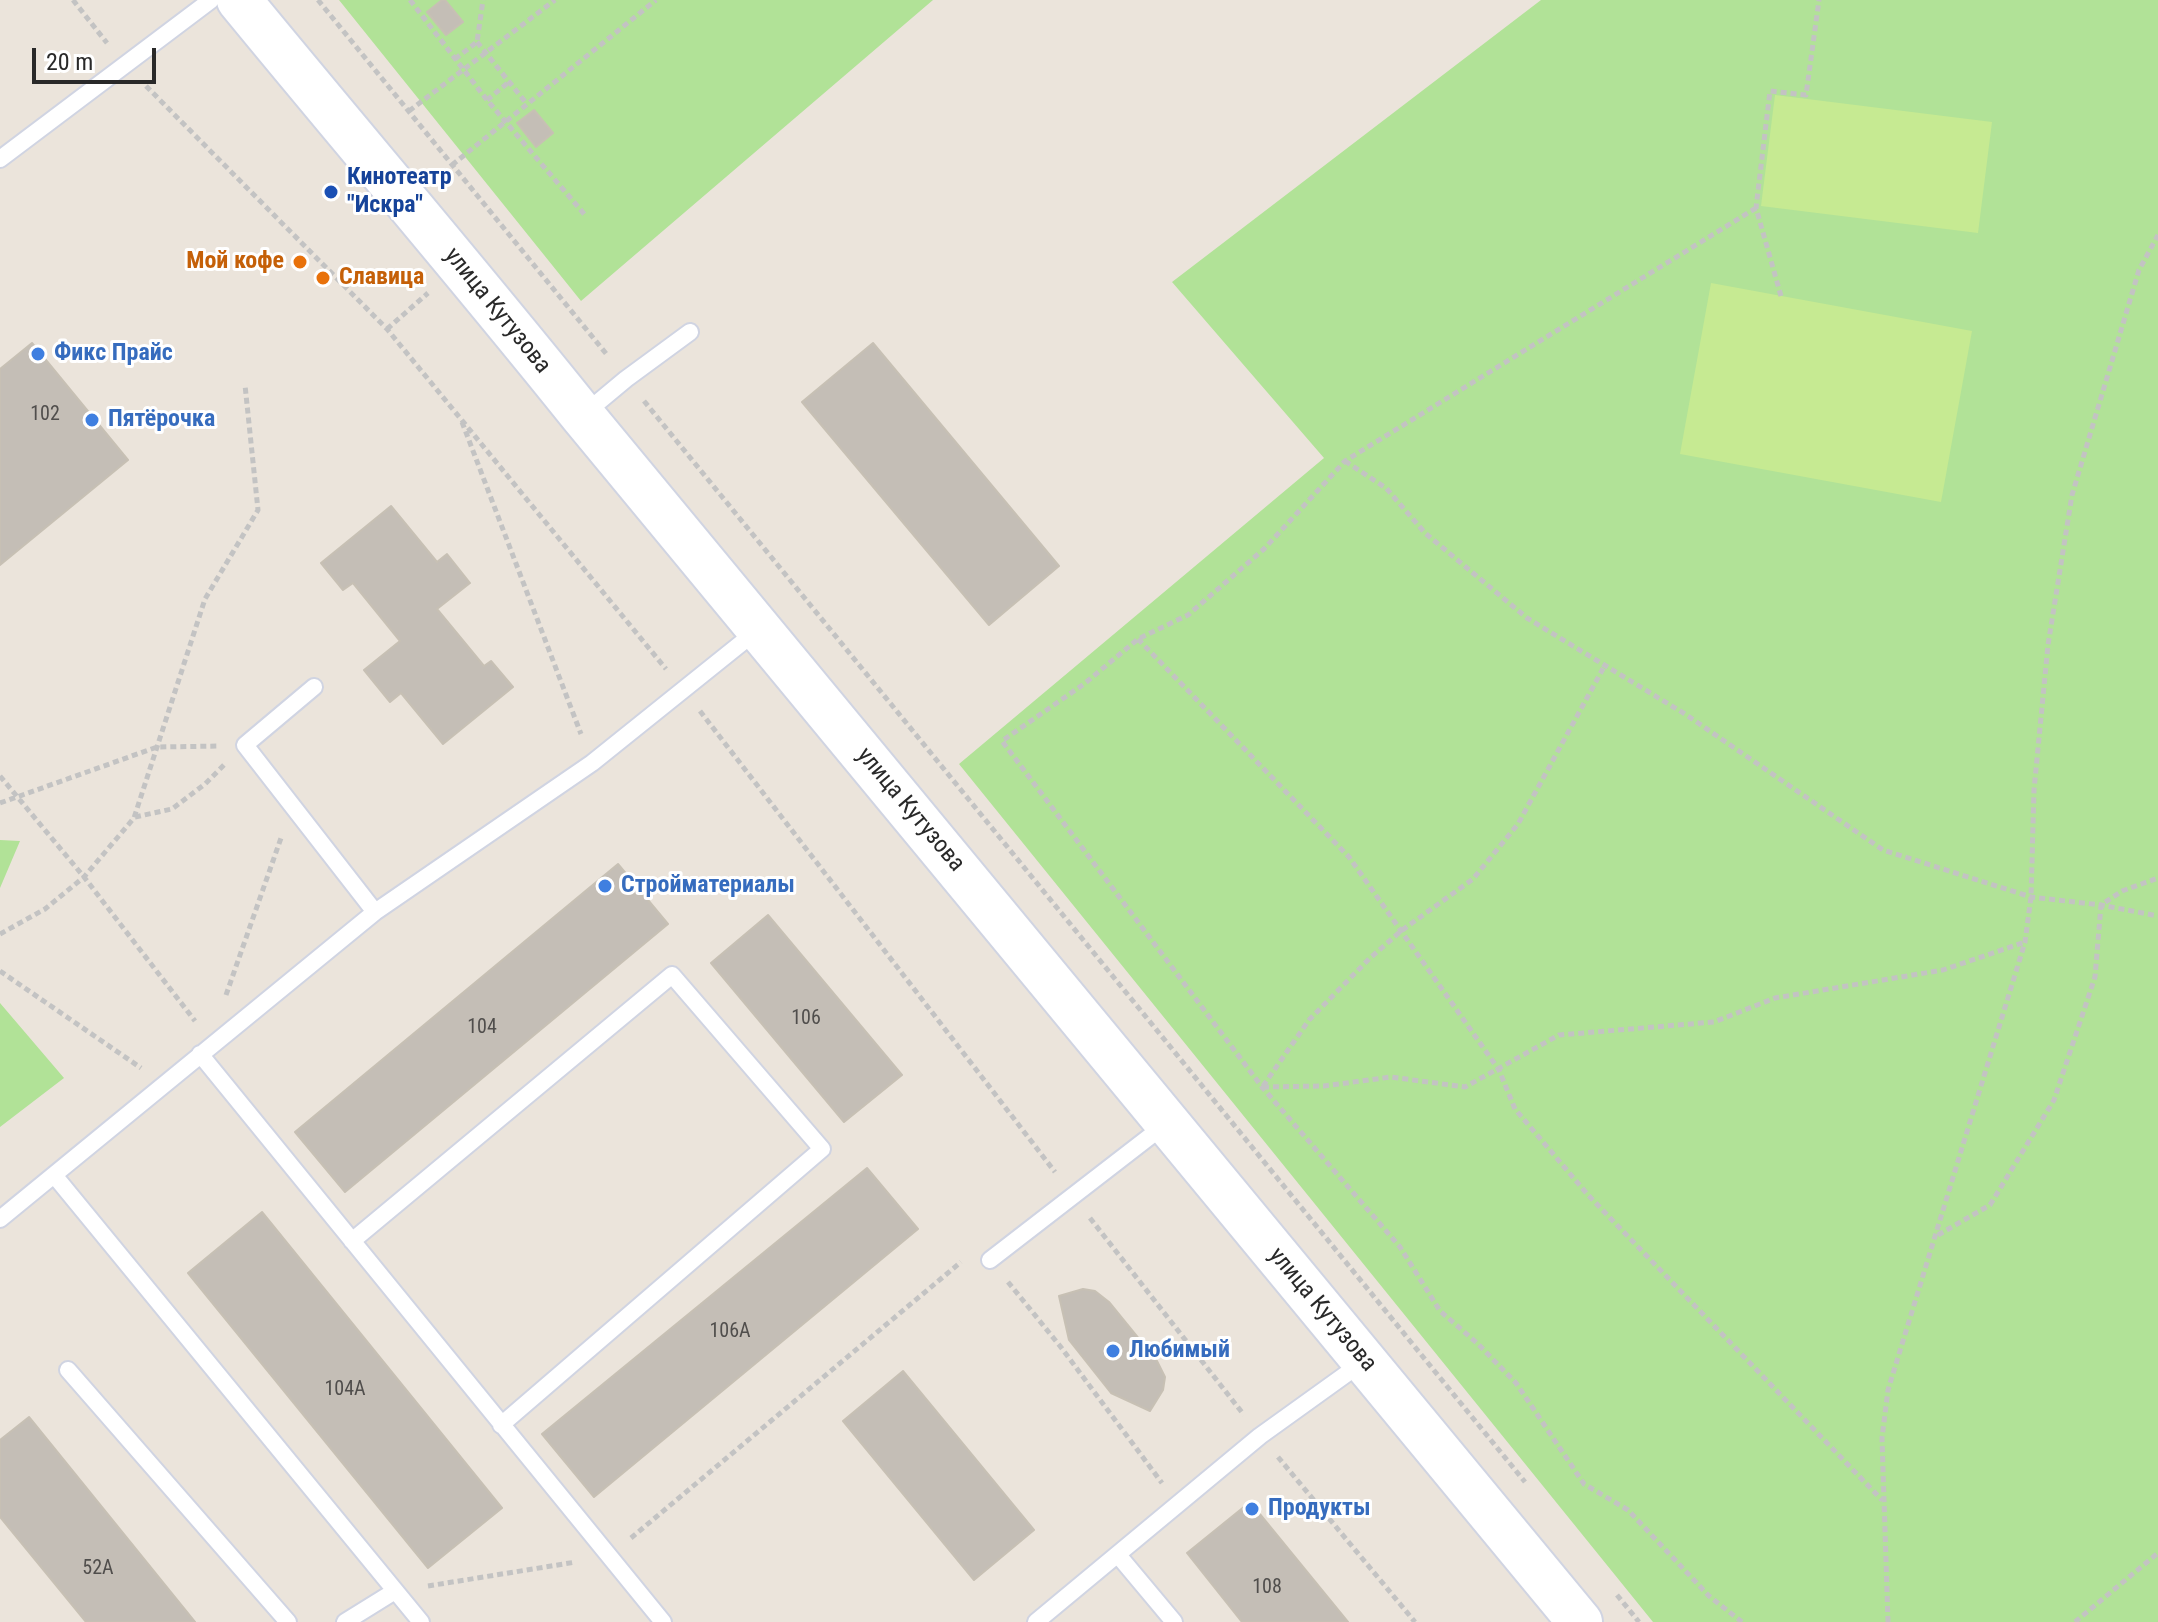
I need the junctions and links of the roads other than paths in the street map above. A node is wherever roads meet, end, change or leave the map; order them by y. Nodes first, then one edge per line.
1 (211, 0) edge
2 (239, 0) edge
3 (0, 159) edge
4 (690, 332) dead end
5 (582, 415) junction
6 (760, 629) junction
7 (314, 687) dead end
8 (375, 912) junction
9 (206, 1049) junction
10 (1168, 1123) junction
11 (54, 1175) junction
12 (0, 1219) edge
13 (352, 1241) junction
14 (990, 1260) road end
15 (1364, 1361) junction
16 (68, 1370) dead end
17 (501, 1425) junction
18 (1118, 1555) junction
19 (395, 1591) junction
20 (288, 1622) edge
21 (345, 1622) edge
22 (421, 1622) edge
23 (663, 1622) edge
24 (1036, 1622) edge
25 (1174, 1622) edge
26 (1580, 1622) edge

1 - 3 lane
2 - 5 main road, улица Кутузова
4 - 5 lane
5 - 6 main road, улица Кутузова
6 - 8 lane
6 - 10 main road, улица Кутузова
7 - 8 lane
8 - 9 lane
9 - 11 lane
9 - 13 lane
10 - 14 lane
10 - 15 main road, улица Кутузова
11 - 12 lane
11 - 19 lane
13 - 17 lane
13 - 17 lane
15 - 18 lane
15 - 26 main road, улица Кутузова
16 - 20 lane
17 - 23 lane
18 - 24 lane
18 - 25 lane
19 - 21 lane
19 - 22 lane

